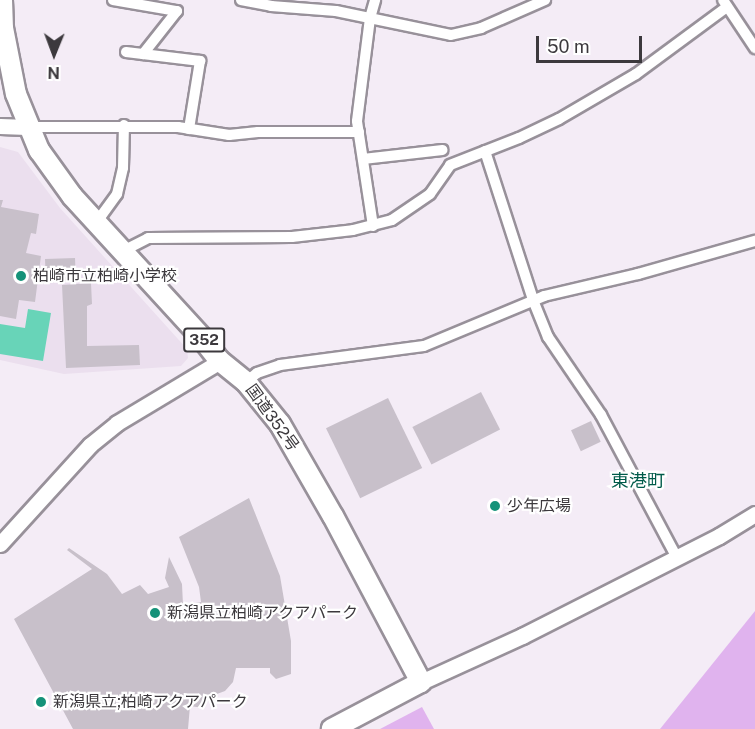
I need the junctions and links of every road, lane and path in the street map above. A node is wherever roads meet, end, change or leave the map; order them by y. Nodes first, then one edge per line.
1 (2, 0) edge
2 (113, 0) edge
3 (241, 0) edge
4 (375, 0) edge
5 (545, 0) edge
6 (725, 3) edge
7 (370, 18) junction
8 (755, 48) edge
9 (126, 52) dead end
10 (142, 54) junction
11 (0, 126) edge
12 (124, 126) junction
13 (27, 127) junction
14 (189, 129) junction
15 (359, 132) junction
16 (442, 150) dead end
17 (485, 151) junction
18 (363, 159) junction
19 (96, 224) junction
20 (373, 226) junction
21 (755, 241) edge
22 (121, 252) junction
23 (533, 300) junction
24 (220, 361) junction
25 (246, 382) junction
26 (755, 514) edge
27 (0, 544) edge
28 (676, 556) junction
29 (421, 682) junction
30 (332, 729) edge

1 - 13 highway, 国道352号 / 352
2 - 10 street
3 - 7 street
4 - 7 street
5 - 7 street
6 - 8 street
6 - 17 street
7 - 15 street
9 - 10 street
10 - 14 street
11 - 13 street
12 - 13 street
12 - 14 street
12 - 19 street
13 - 19 highway, 国道352号 / 352
14 - 15 street
15 - 18 street
16 - 18 street
17 - 20 street
17 - 23 street
18 - 20 street
19 - 22 highway, 国道352号 / 352
20 - 22 street
21 - 23 street
22 - 24 highway, 国道352号 / 352
23 - 25 street
23 - 28 street
24 - 25 highway, 国道352号 / 352
24 - 27 street
25 - 29 highway, 国道352号 / 352
26 - 28 street
28 - 29 street
29 - 30 highway

